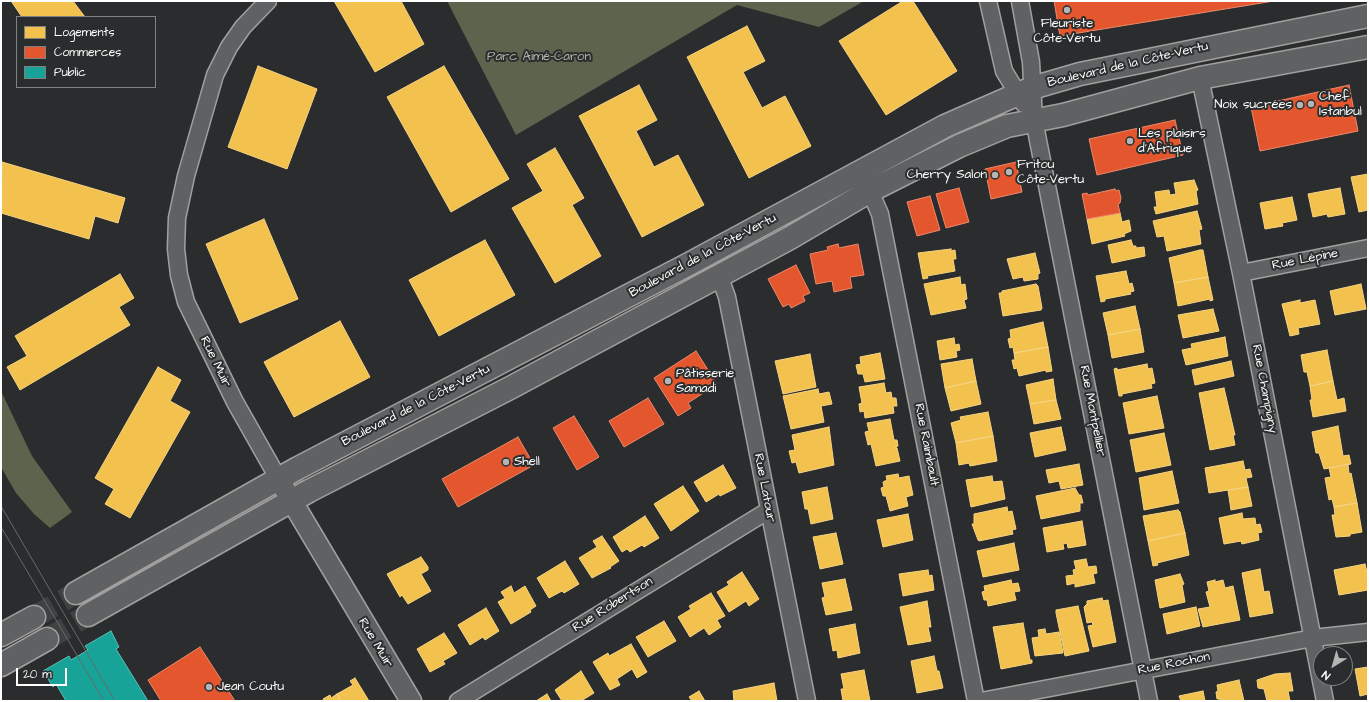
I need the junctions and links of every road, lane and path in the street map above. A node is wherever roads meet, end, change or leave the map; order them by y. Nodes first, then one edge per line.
1 (268, 1) edge
2 (988, 1) edge
3 (1020, 1) edge
4 (1368, 16) edge
5 (1368, 46) edge
6 (1200, 78) junction
7 (1025, 91) junction
8 (1034, 120) junction
9 (870, 191) junction
10 (1368, 248) edge
11 (1241, 272) junction
12 (719, 275) junction
13 (278, 478) junction
14 (291, 502) junction
15 (769, 510) junction
16 (76, 593) tunnel mouth
17 (88, 615) tunnel mouth
18 (34, 616) tunnel mouth
19 (1368, 632) edge
20 (1, 635) edge
21 (1313, 638) junction
22 (47, 639) tunnel mouth
23 (1, 666) edge
24 (1143, 670) junction
25 (410, 701) edge
26 (458, 701) edge
27 (807, 701) edge
28 (976, 701) edge
29 (981, 701) edge
30 (1149, 701) edge
31 (1325, 701) edge

1 - 13 street, Rue Muir
2 - 7 street
3 - 7 street
4 - 7 main road, Boulevard de la Côte-Vertu
5 - 6 main road, Boulevard de la Côte-Vertu
6 - 8 main road, Boulevard de la Côte-Vertu
6 - 11 street, Rue Champigny
7 - 8 street
7 - 13 main road, Boulevard de la Côte-Vertu
8 - 9 main road, Boulevard de la Côte-Vertu
8 - 24 street, Rue Montpellier
9 - 12 main road, Boulevard de la Côte-Vertu
9 - 28 street, Rue Raimbault
10 - 11 street, Rue Lépine
11 - 21 street, Rue Champigny
12 - 14 main road, Boulevard de la Côte-Vertu
12 - 15 street, Rue Latour
13 - 14 street, Rue Muir
13 - 16 main road, Boulevard de la Côte-Vertu
14 - 17 main road, Boulevard de la Côte-Vertu
14 - 25 street, Rue Muir
15 - 26 street, Rue Robertson
15 - 27 street, Rue Latour
18 - 20 main road
19 - 21 street, Rue Rochon
21 - 24 street, Rue Rochon
21 - 31 street, Rue Champigny
22 - 23 main road
24 - 29 street, Rue Rochon
24 - 30 street, Rue Montpellier

